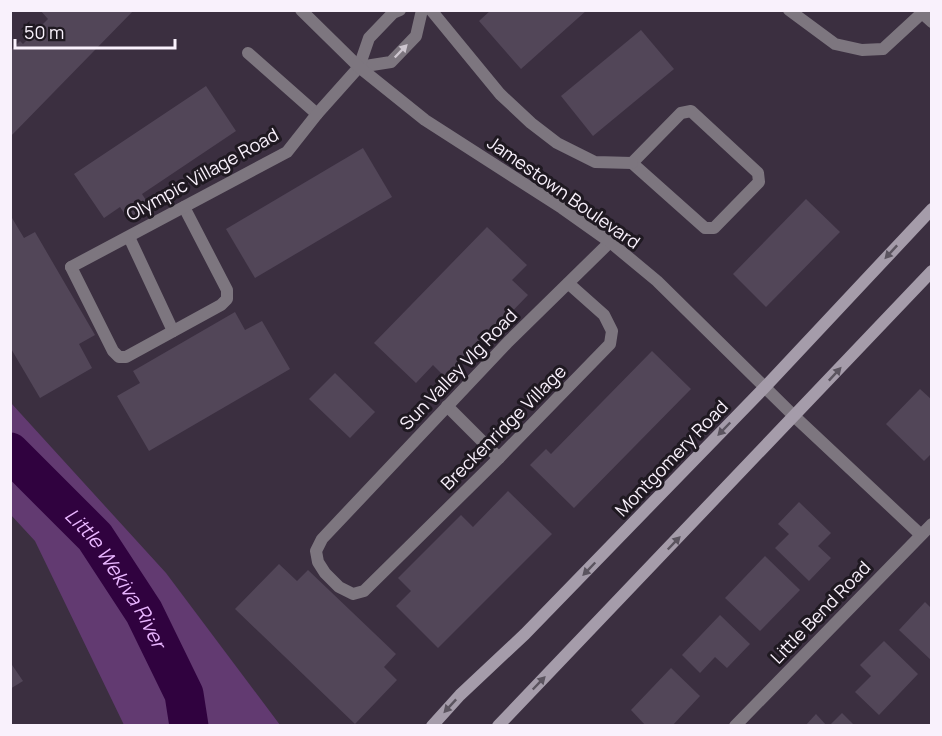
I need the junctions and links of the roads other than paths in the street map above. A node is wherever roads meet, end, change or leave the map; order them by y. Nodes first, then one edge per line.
1 (301, 10) edge
2 (400, 10) edge
3 (422, 10) edge
4 (431, 10) edge
5 (789, 10) edge
6 (923, 12) edge
7 (932, 22) edge
8 (248, 53) dead end
9 (359, 67) junction
10 (317, 114) junction
11 (632, 164) junction
12 (184, 207) junction
13 (932, 209) edge
14 (129, 237) junction
15 (610, 242) junction
16 (932, 271) edge
17 (568, 283) junction
18 (173, 331) junction
19 (765, 387) junction
20 (447, 406) junction
21 (794, 416) junction
22 (499, 458) junction
23 (932, 524) edge
24 (921, 535) junction
25 (364, 591) joint
26 (432, 726) edge
27 (498, 726) edge
28 (735, 726) edge

1 - 9 street, Jamestown Boulevard
2 - 9 street
9 -> 3 street
4 - 11 street
5 - 6 street
6 - 7 street
8 - 10 street
9 - 10 street, Olympic Village Road
9 - 15 street, Jamestown Boulevard
10 - 12 street, Olympic Village Road
11 - 11 street
12 - 14 street, Olympic Village Road
12 - 18 street
13 -> 19 main road, Montgomery Road
14 - 18 street
14 - 18 street, Olympic Village Road
15 - 17 street, Sun Valley Vlg Road
15 - 19 street, Jamestown Boulevard
21 -> 16 main road
17 - 20 street, Sun Valley Vlg Road
17 - 22 street, Breckenridge Village
19 - 21 street, Jamestown Boulevard
19 -> 26 main road, Montgomery Road
20 - 22 street
20 - 25 street, Sun Valley Vlg Road
21 - 24 street, Jamestown Boulevard
27 -> 21 main road
22 - 25 street, Breckenridge Village
23 - 24 street, Little Bend Road
24 - 28 street, Little Bend Road

